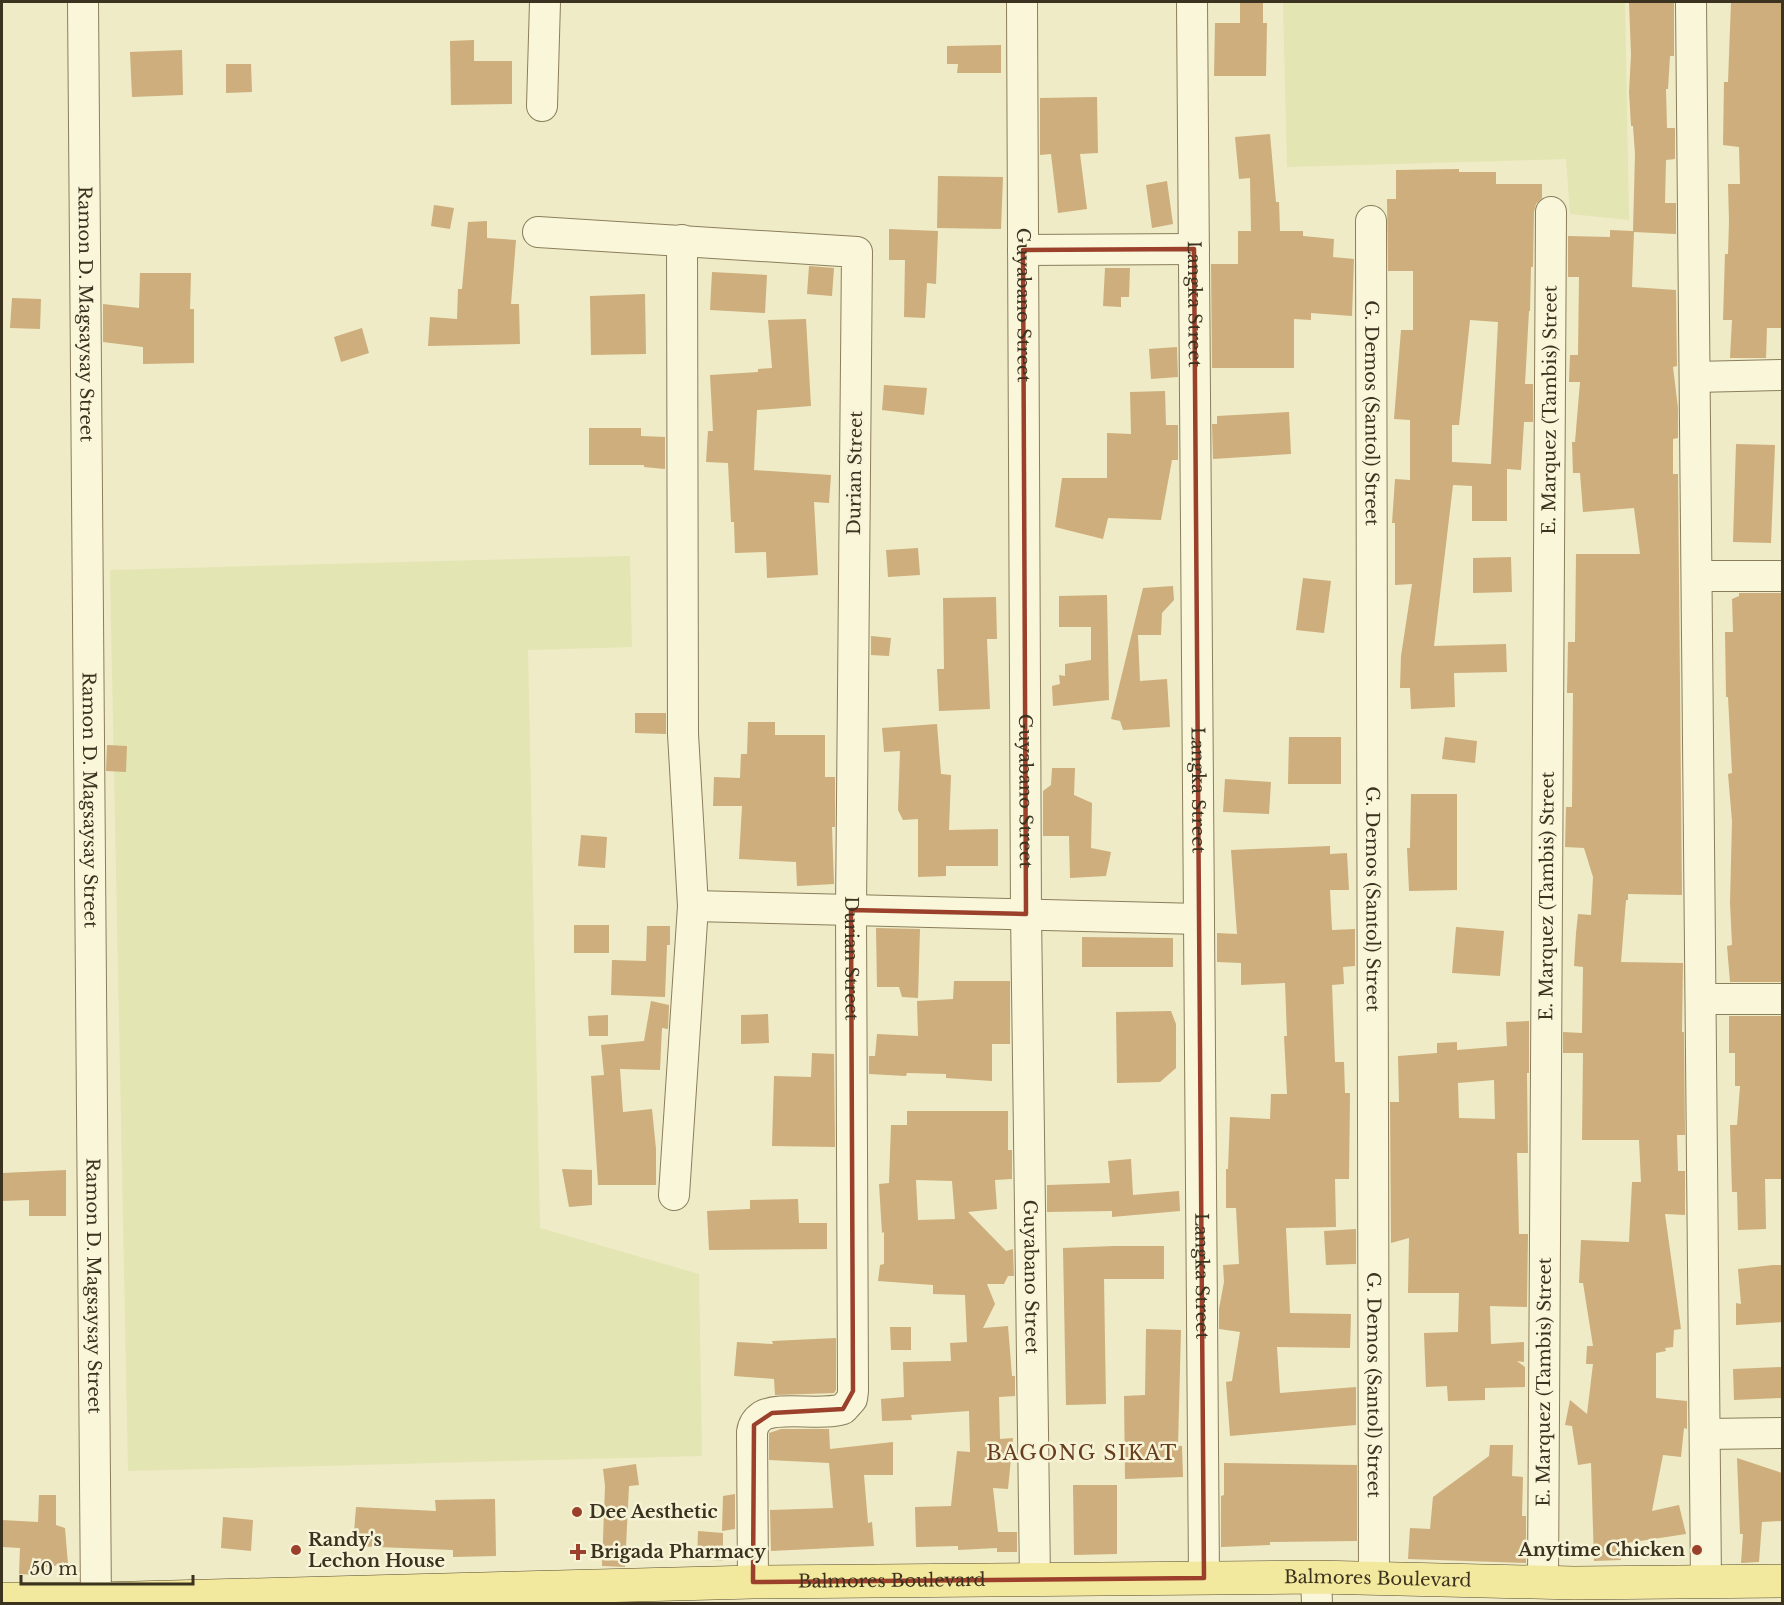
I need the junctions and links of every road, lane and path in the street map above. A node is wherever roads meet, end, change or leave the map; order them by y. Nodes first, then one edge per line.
1 (545, 2) edge
2 (1022, 2) edge
3 (1192, 2) edge
4 (1691, 2) edge
5 (90, 6) edge
6 (542, 106) dead end
7 (1551, 212) dead end
8 (1371, 221) dead end
9 (538, 232) dead end
10 (682, 240) junction
11 (1194, 249) junction
12 (1023, 250) junction
13 (1782, 375) edge
14 (1695, 377) junction
15 (1696, 576) junction
16 (1782, 576) edge
17 (693, 906) junction
18 (851, 910) junction
19 (1026, 914) junction
20 (1199, 919) junction
21 (1701, 999) junction
22 (1782, 999) edge
23 (674, 1195) dead end
24 (1782, 1433) edge
25 (1705, 1434) junction
26 (1374, 1577) junction
27 (1204, 1578) junction
28 (1035, 1580) junction
29 (1782, 1581) edge
30 (753, 1582) junction
31 (1706, 1582) junction
32 (1564, 1589) edge
33 (1316, 1591) edge
34 (630, 1594) edge
35 (2, 1599) edge
36 (96, 1601) edge

1 - 6 street
2 - 12 street, Guyabano Street
3 - 11 street, Langka Street
4 - 14 street
5 - 36 street, Ramon D. Magsaysay Street
7 - 32 street, E. Marquez (Tambis) Street
8 - 26 street, G. Demos (Santol) Street
9 - 10 street
10 - 17 street
10 - 18 street, Durian Street
11 - 12 street
11 - 20 street, Langka Street
12 - 19 street, Guyabano Street
13 - 14 street
14 - 15 street
15 - 16 street
15 - 21 street
17 - 18 street
17 - 23 street
18 - 19 street
18 - 30 street, Durian Street
19 - 20 street
19 - 28 street, Guyabano Street
20 - 27 street, Langka Street
21 - 22 street
21 - 25 street
24 - 25 street
25 - 31 street
26 - 32 main road, Balmores Boulevard
26 - 33 main road, Balmores Boulevard
27 - 28 main road, Balmores Boulevard
27 - 33 main road, Balmores Boulevard
28 - 30 main road, Balmores Boulevard
29 - 31 main road, Balmores Boulevard
30 - 34 main road, Balmores Boulevard
31 - 32 main road, Balmores Boulevard
34 - 36 main road, Balmores Boulevard
35 - 36 main road, Balmores Boulevard

